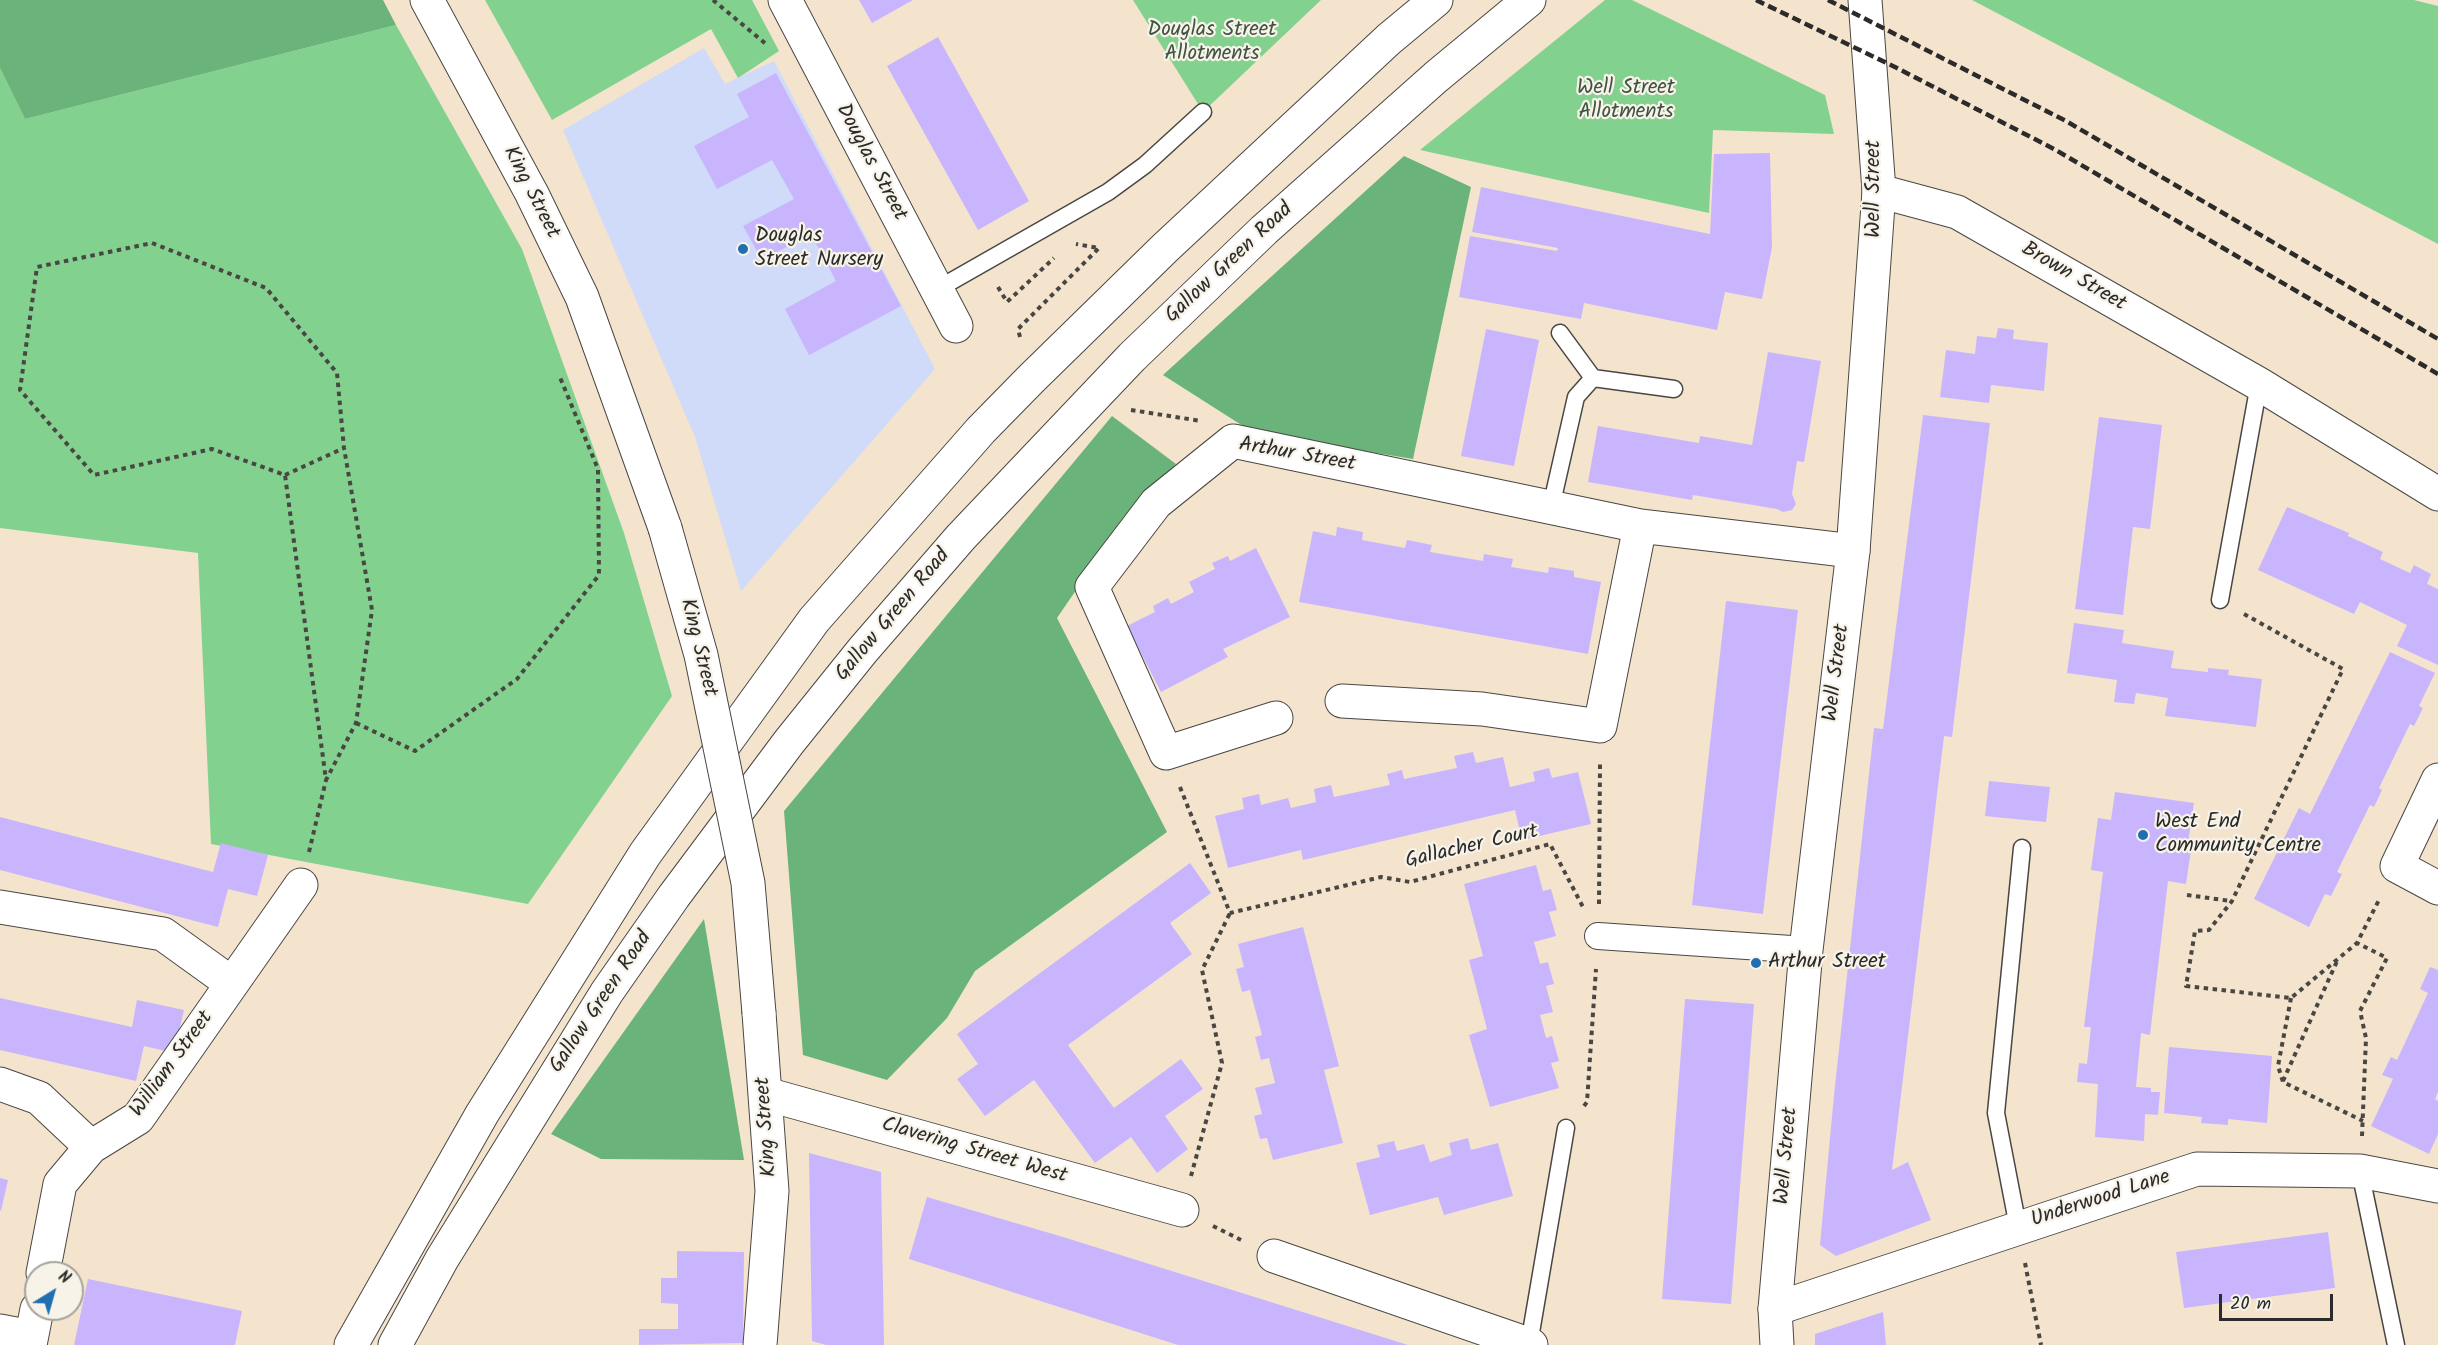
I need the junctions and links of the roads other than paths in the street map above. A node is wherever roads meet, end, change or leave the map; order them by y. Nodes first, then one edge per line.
1 (427, 0) edge
2 (784, 0) edge
3 (1436, 0) edge
4 (1529, 0) edge
5 (1865, 0) edge
6 (1203, 111) dead end
7 (1879, 192) junction
8 (936, 290) junction
9 (956, 326) dead end
10 (1560, 333) dead end
11 (1593, 378) junction
12 (2259, 384) junction
13 (1674, 389) dead end
14 (2438, 494) edge
15 (1551, 507) junction
16 (1640, 526) junction
17 (1853, 551) junction
18 (2220, 600) road end
19 (1342, 701) dead end
20 (1276, 718) dead end
21 (2438, 780) edge
22 (2022, 848) dead end
23 (301, 885) road end
24 (2438, 888) edge
25 (0, 908) edge
26 (1598, 936) road end
27 (1806, 950) junction
28 (231, 983) junction
29 (0, 1084) edge
30 (766, 1094) junction
31 (1566, 1128) dead end
32 (91, 1147) junction
33 (2361, 1171) junction
34 (2438, 1186) edge
35 (1182, 1210) road end
36 (2018, 1227) junction
37 (1274, 1256) road end
38 (45, 1261) edge
39 (1775, 1309) junction
40 (1772, 1344) edge
41 (351, 1345) edge
42 (395, 1345) edge
43 (760, 1345) edge
44 (1530, 1345) edge
45 (2396, 1345) edge

1 - 30 street, King Street, bridge
2 - 8 street, Douglas Street
3 - 41 street, Gallow Green Road
4 - 42 street, Gallow Green Road
5 - 7 street, Well Street
6 - 8 lane
7 - 12 street, Brown Street
7 - 17 street, Well Street
8 - 9 street, Douglas Street
10 - 11 lane
11 - 13 lane
11 - 15 lane
12 - 14 street, Brown Street
12 - 18 lane
15 - 16 street, Arthur Street
15 - 20 street, Arthur Street
16 - 17 street, Arthur Street
16 - 19 street
17 - 27 street, Well Street
21 - 24 street
22 - 36 lane
23 - 28 street, William Street
25 - 28 street
26 - 27 street
27 - 39 street, Well Street
28 - 32 street, William Street
29 - 32 street
30 - 35 street, Clavering Street West
30 - 43 street, King Street
31 - 44 lane
32 - 38 street, William Street
33 - 34 street, Underwood Lane
33 - 36 street, Underwood Lane
33 - 45 lane
36 - 39 street, Underwood Lane
37 - 44 street
39 - 40 street, Well Street

